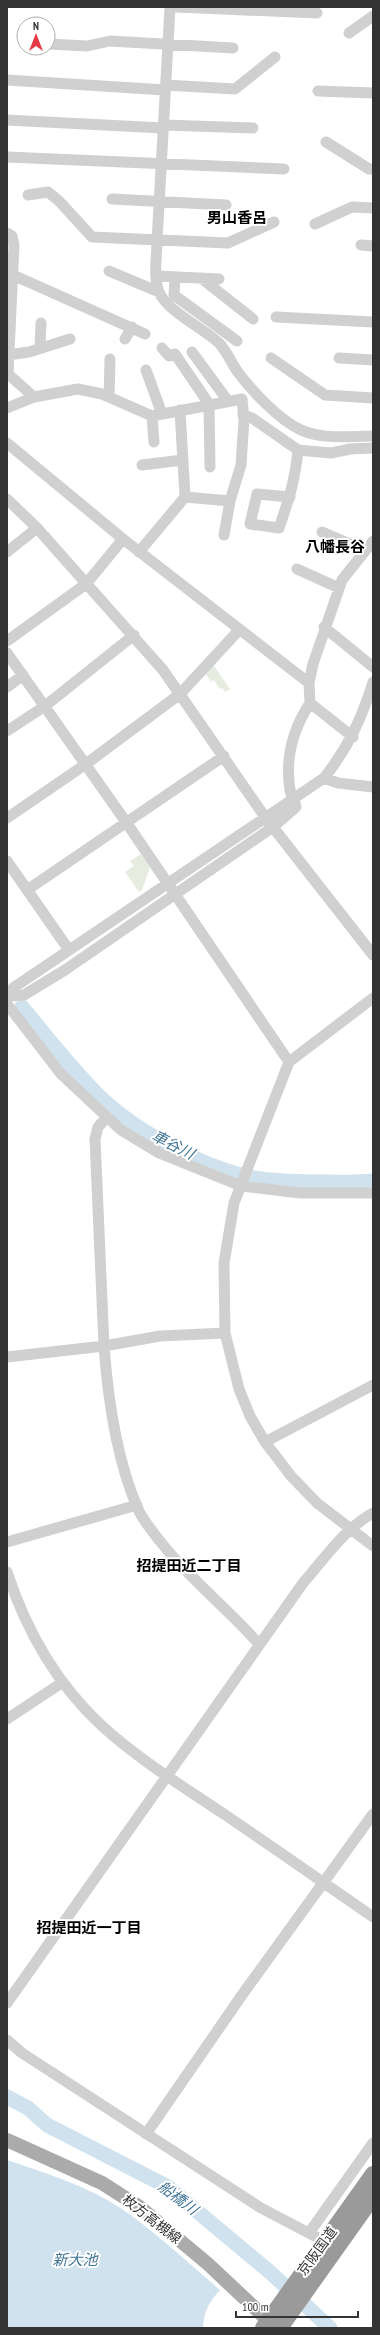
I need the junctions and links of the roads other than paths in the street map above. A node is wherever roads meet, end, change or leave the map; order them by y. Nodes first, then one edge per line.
1 (170, 7) edge
2 (176, 7) edge
3 (317, 14) dead end
4 (373, 16) edge
5 (349, 33) dead end
6 (56, 44) edge
7 (168, 45) junction
8 (234, 48) dead end
9 (276, 57) dead end
10 (7, 80) edge
11 (165, 87) junction
12 (318, 91) dead end
13 (373, 93) edge
14 (7, 120) edge
15 (163, 126) junction
16 (253, 128) dead end
17 (326, 142) dead end
18 (7, 157) edge
19 (161, 164) junction
20 (284, 169) dead end
21 (373, 169) edge
22 (28, 195) dead end
23 (112, 199) dead end
24 (159, 201) junction
25 (226, 205) dead end
26 (373, 208) edge
27 (274, 222) dead end
28 (315, 224) dead end
29 (7, 233) edge
30 (157, 241) junction
31 (11, 245) edge
32 (361, 246) dead end
33 (373, 246) edge
34 (109, 271) dead end
35 (10, 275) edge
36 (157, 276) junction
37 (175, 277) junction
38 (201, 278) junction
39 (220, 279) dead end
40 (159, 292) junction
41 (9, 318) edge
42 (276, 318) dead end
43 (253, 319) dead end
44 (373, 322) edge
45 (41, 323) dead end
46 (132, 327) junction
47 (145, 334) dead end
48 (70, 339) dead end
49 (125, 339) dead end
50 (237, 340) dead end
51 (40, 348) junction
52 (162, 348) dead end
53 (192, 352) dead end
54 (8, 355) edge
55 (272, 358) dead end
56 (339, 358) dead end
57 (110, 359) dead end
58 (373, 360) edge
59 (146, 370) dead end
60 (34, 397) junction
61 (110, 397) junction
62 (373, 398) edge
63 (228, 401) junction
64 (209, 404) junction
65 (7, 408) edge
66 (180, 410) junction
67 (157, 415) junction
68 (243, 415) junction
69 (373, 436) edge
70 (154, 442) dead end
71 (8, 444) edge
72 (373, 448) edge
73 (298, 450) junction
74 (183, 460) junction
75 (142, 465) dead end
76 (210, 467) dead end
77 (185, 497) junction
78 (290, 497) dead end
79 (7, 499) edge
80 (230, 500) junction
81 (37, 528) junction
82 (322, 532) dead end
83 (224, 535) dead end
84 (124, 539) junction
85 (373, 541) edge
86 (364, 550) junction
87 (7, 552) edge
88 (139, 552) junction
89 (297, 569) dead end
90 (86, 584) junction
91 (339, 588) junction
92 (324, 627) junction
93 (239, 630) junction
94 (134, 635) junction
95 (7, 641) edge
96 (7, 653) edge
97 (373, 667) edge
98 (23, 675) junction
99 (373, 682) edge
100 (309, 683) junction
101 (7, 687) edge
102 (180, 694) junction
103 (310, 703) junction
104 (45, 706) junction
105 (7, 731) edge
106 (353, 737) junction
107 (224, 756) junction
108 (86, 764) junction
109 (324, 778) junction
110 (373, 787) edge
111 (295, 800) junction
112 (265, 817) junction
113 (7, 818) edge
114 (126, 822) junction
115 (273, 827) junction
116 (7, 861) edge
117 (168, 884) junction
118 (27, 890) junction
119 (174, 894) junction
120 (69, 950) junction
121 (373, 955) edge
122 (373, 998) edge
123 (8, 999) edge
124 (289, 1062) junction
125 (107, 1117) junction
126 (245, 1177) junction
127 (373, 1193) edge
128 (225, 1333) junction
129 (104, 1346) junction
130 (7, 1357) edge
131 (373, 1386) edge
132 (265, 1442) junction
133 (137, 1505) junction
134 (373, 1513) edge
135 (350, 1530) junction
136 (7, 1542) edge
137 (373, 1546) edge
138 (7, 1572) edge
139 (259, 1644) junction
140 (63, 1682) junction
141 (7, 1720) edge
142 (168, 1777) junction
143 (373, 1814) edge
144 (323, 1882) junction
145 (373, 1917) edge
146 (7, 2003) edge
147 (7, 2040) edge
148 (146, 2134) junction
149 (7, 2140) edge
150 (373, 2143) edge
151 (373, 2174) edge
152 (373, 2197) edge
153 (309, 2233) junction
154 (324, 2241) junction
155 (307, 2277) junction
156 (276, 2324) edge

1 - 7 street
2 - 3 street
4 - 5 street
6 - 7 street
7 - 8 street
7 - 11 street
9 - 11 street
10 - 11 street
11 - 15 street
12 - 13 street
14 - 15 street
15 - 16 street
15 - 19 street
17 - 21 street
18 - 19 street
19 - 20 street
19 - 24 street
22 - 30 street
23 - 24 street
24 - 25 street
24 - 30 street
26 - 28 street
27 - 30 street
29 - 31 street
30 - 36 street
31 - 35 street
32 - 33 street
34 - 40 street
35 - 41 street
35 - 46 street
36 - 37 street
36 - 40 street
37 - 38 street
37 - 50 street
38 - 39 street
38 - 43 street
40 - 69 street
41 - 54 street
42 - 44 street
45 - 51 street
46 - 47 street
46 - 49 street
48 - 51 street
51 - 54 street
52 - 64 street
53 - 63 street
54 - 60 street
55 - 62 street
56 - 58 street
57 - 61 street
59 - 67 street
60 - 61 street
60 - 65 street
61 - 67 street
63 - 64 street
63 - 68 street
64 - 66 street
64 - 76 street
66 - 67 street
66 - 74 street
67 - 70 street
68 - 73 street
68 - 80 street
71 - 84 street
72 - 73 street
73 - 78 street
74 - 75 street
74 - 77 street
77 - 80 street
77 - 88 street
79 - 81 street
80 - 83 street
81 - 87 street
81 - 90 street
82 - 86 street
84 - 88 street
84 - 90 street
85 - 86 street
86 - 91 street
88 - 93 street
89 - 91 street
90 - 94 street
90 - 95 street
91 - 92 street
92 - 97 street
92 - 100 street
93 - 100 street
93 - 102 street
94 - 102 street
94 - 104 street
96 - 98 street
98 - 101 street
98 - 104 street
99 - 106 street
100 - 103 street
102 - 107 street
102 - 108 street
103 - 106 street
103 - 111 street
104 - 105 street
104 - 108 street
106 - 109 street
107 - 112 street
107 - 114 street
108 - 113 street
108 - 114 street
109 - 110 street
109 - 111 street
111 - 112 street
111 - 115 street
112 - 115 street
112 - 117 street
114 - 117 street
114 - 118 street
115 - 119 street
115 - 121 street
116 - 118 street
117 - 119 street
117 - 120 street
118 - 120 street
119 - 123 street
119 - 124 street
120 - 123 street
122 - 124 street
123 - 125 street
124 - 126 street
125 - 126 street
125 - 129 street
126 - 127 street
126 - 128 street
128 - 129 street
128 - 132 street
129 - 130 street
129 - 133 street
131 - 132 street
132 - 135 street
133 - 136 street
133 - 139 street
134 - 135 street
135 - 137 street
135 - 139 street
138 - 140 street
139 - 142 street
140 - 141 street
140 - 142 street
142 - 144 street
142 - 146 street
143 - 144 street
144 - 145 street
144 - 148 street
147 - 148 street
148 - 153 street
149 - 156 main road, 枚方高槻線
150 - 153 street
151 - 154 highway, 京阪国道
152 - 155 highway, 京阪国道
153 - 154 street
154 - 155 highway, 京阪国道
155 - 156 highway, 京阪国道
155 - 156 highway, 京阪国道

